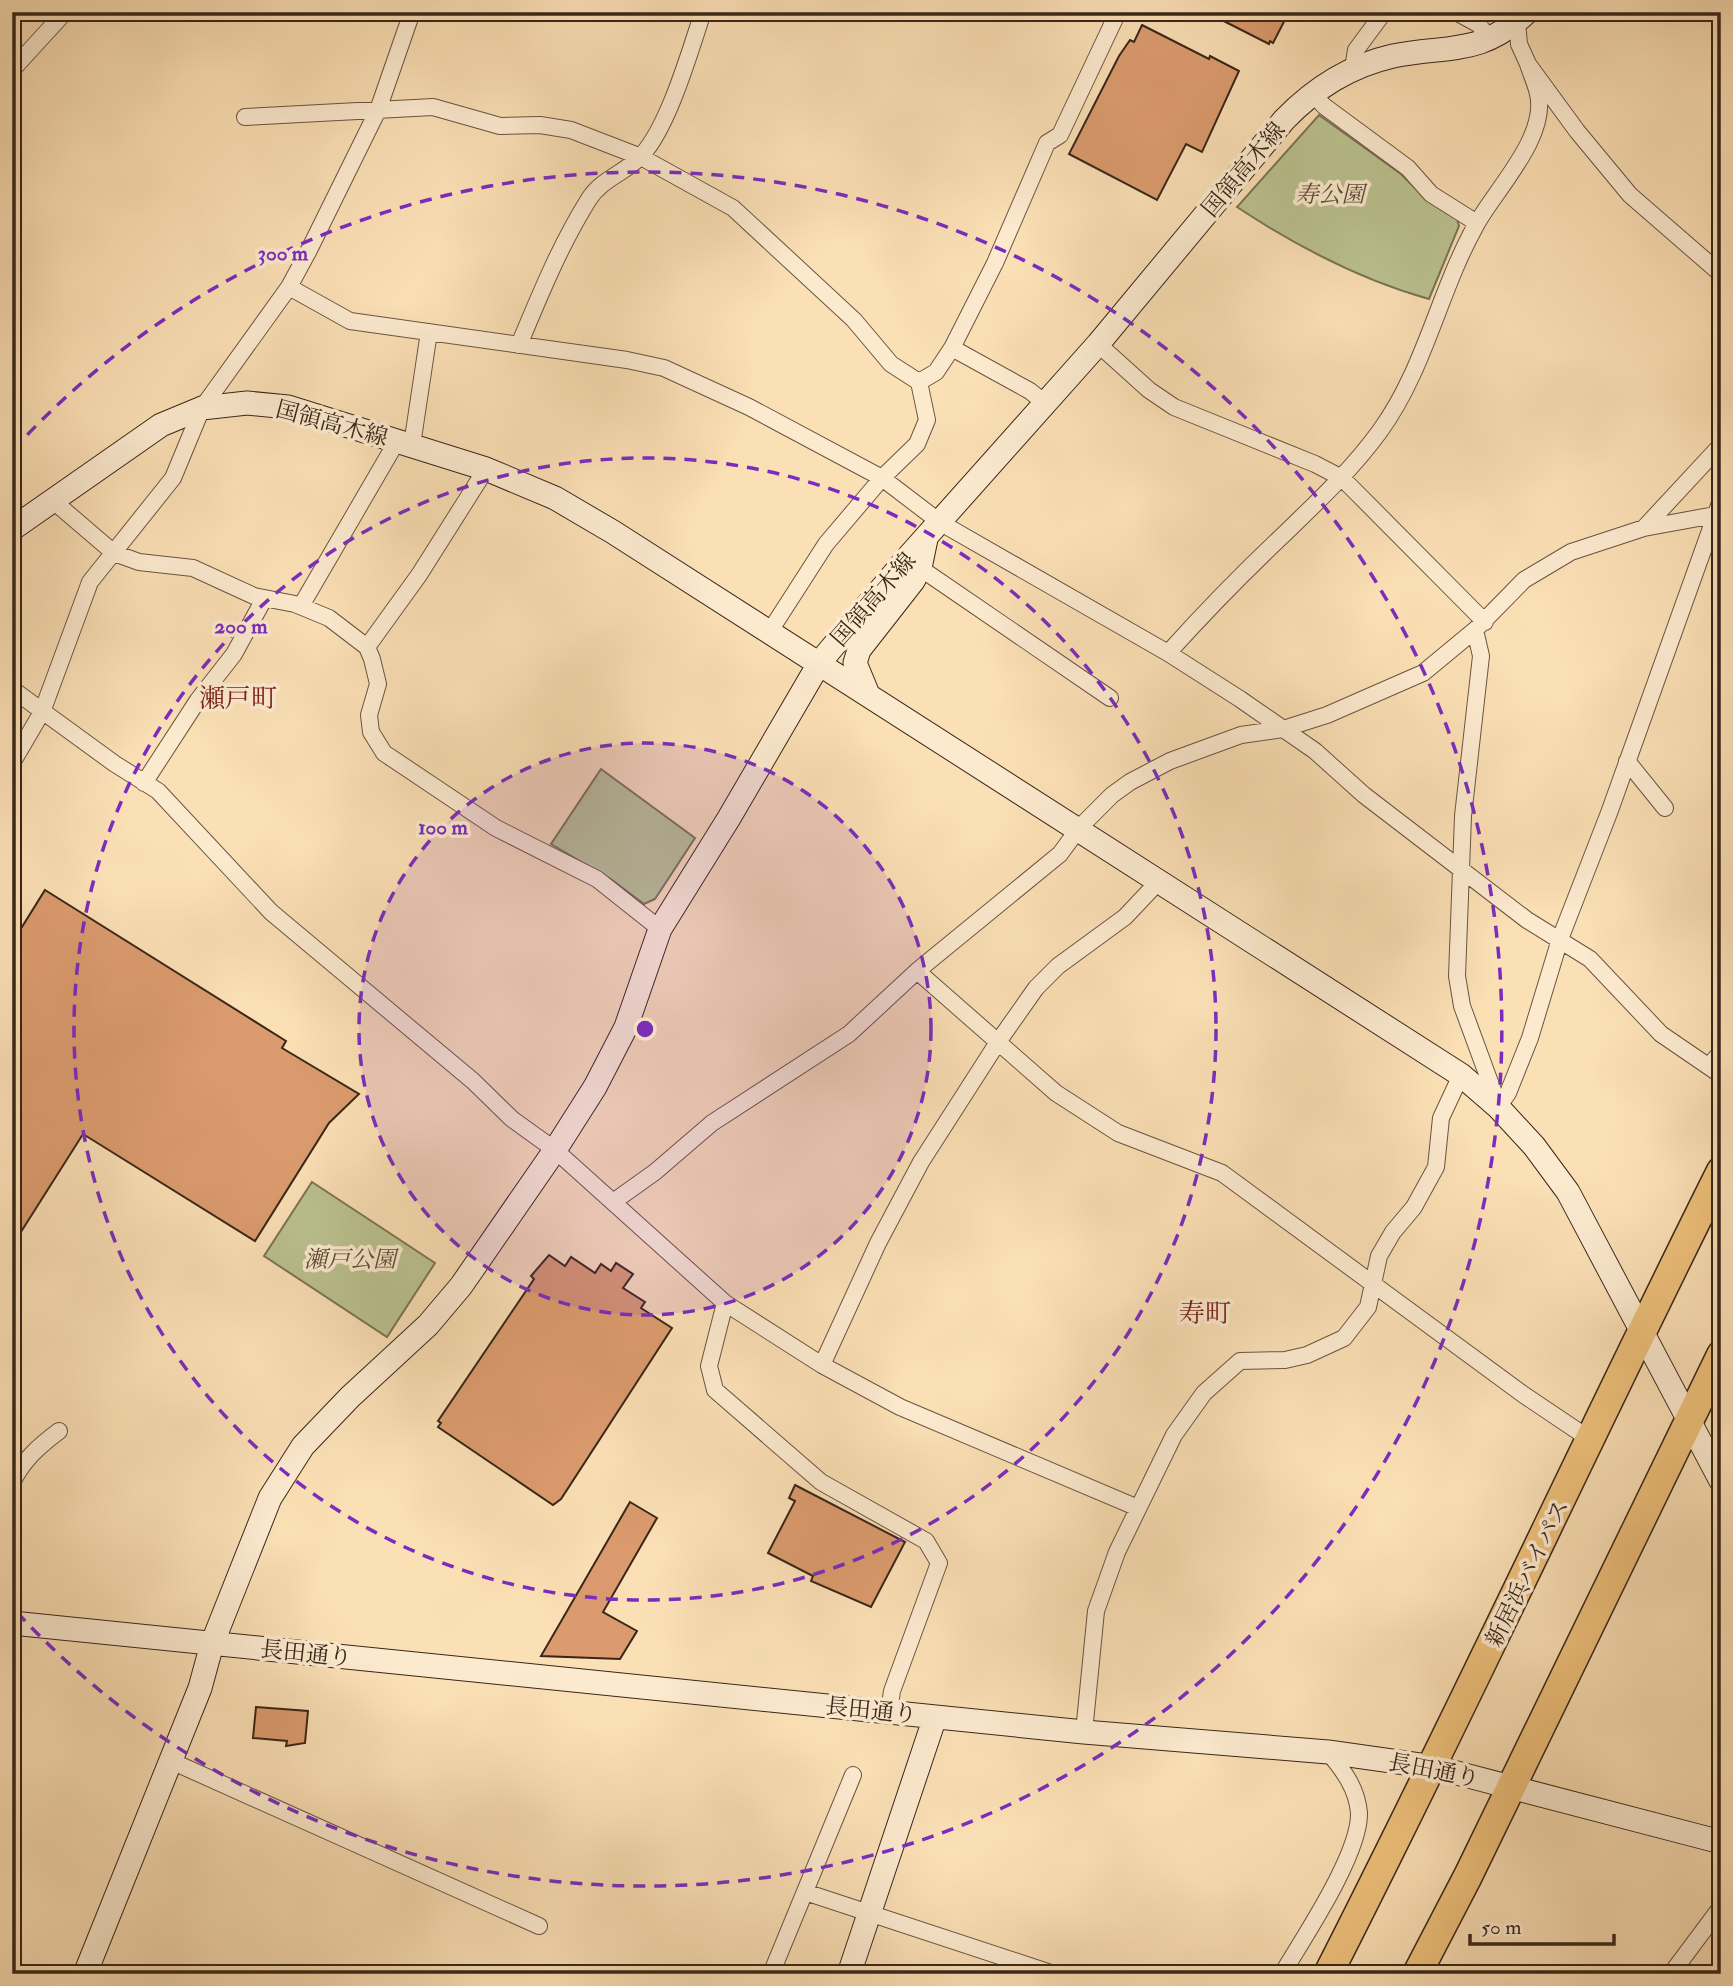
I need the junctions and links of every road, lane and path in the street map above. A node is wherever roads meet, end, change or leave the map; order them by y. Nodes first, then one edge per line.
1 (65, 12) edge
2 (412, 12) edge
3 (703, 12) edge
4 (1118, 12) edge
5 (1384, 12) edge
6 (1456, 12) edge
7 (1522, 17) edge
8 (1490, 39) junction
9 (1528, 64) junction
10 (1353, 68) junction
11 (12, 70) edge
12 (1311, 92) junction
13 (378, 110) junction
14 (245, 117) dead end
15 (641, 157) junction
16 (1476, 223) junction
17 (1721, 274) edge
18 (289, 287) junction
19 (429, 332) junction
20 (1098, 344) junction
21 (519, 345) junction
22 (952, 348) junction
23 (919, 382) junction
24 (1046, 404) junction
25 (202, 408) junction
26 (404, 443) junction
27 (1721, 445) edge
28 (486, 468) junction
29 (882, 478) junction
30 (1342, 478) junction
31 (51, 499) junction
32 (1718, 507) edge
33 (17, 521) edge
34 (1644, 528) junction
35 (933, 531) junction
36 (114, 553) junction
37 (920, 568) junction
38 (264, 598) junction
39 (301, 606) junction
40 (1480, 626) junction
41 (770, 631) junction
42 (368, 647) junction
43 (1168, 653) junction
44 (820, 662) junction
45 (12, 689) edge
46 (867, 692) junction
47 (1110, 698) dead end
48 (42, 712) junction
49 (1283, 729) junction
50 (1628, 761) junction
51 (12, 762) edge
52 (144, 783) junction
53 (1665, 808) dead end
54 (1079, 828) junction
55 (1462, 870) junction
56 (1159, 881) junction
57 (660, 929) junction
58 (1560, 939) junction
59 (917, 971) junction
60 (998, 1042) junction
61 (1721, 1052) edge
62 (1715, 1071) edge
63 (1461, 1075) junction
64 (1498, 1107) junction
65 (555, 1150) junction
66 (1721, 1171) edge
67 (612, 1202) junction
68 (1374, 1286) junction
69 (725, 1303) junction
70 (1642, 1328) junction
71 (1721, 1355) edge
72 (822, 1366) junction
73 (1690, 1422) junction
74 (59, 1431) dead end
75 (1591, 1440) junction
76 (1721, 1481) edge
77 (12, 1483) edge
78 (1138, 1508) junction
79 (12, 1623) edge
80 (212, 1644) junction
81 (889, 1712) junction
82 (935, 1717) junction
83 (1084, 1732) junction
84 (1328, 1752) junction
85 (171, 1761) junction
86 (1434, 1767) junction
87 (853, 1775) dead end
88 (1512, 1786) junction
89 (1721, 1842) edge
90 (805, 1892) junction
91 (1721, 1907) edge
92 (870, 1912) junction
93 (539, 1926) dead end
94 (85, 1974) edge
95 (771, 1974) edge
96 (849, 1974) edge
97 (1054, 1974) edge
98 (1282, 1974) edge
99 (1328, 1974) edge
100 (1417, 1974) edge
101 (1671, 1974) edge

1 - 11 street
2 - 13 street
3 - 15 street
4 - 22 street
5 - 10 street
6 - 8 street
7 - 8 street, 国領高木線
7 - 9 street
8 - 10 street, 国領高木線
9 - 16 street
9 - 17 street
10 - 12 street, 国領高木線
12 - 16 street
12 - 20 street, 国領高木線
13 - 14 street
13 - 15 street
13 - 18 street
15 - 21 street
15 - 23 street
16 - 30 street
18 - 19 street
18 - 25 street
19 - 21 street
19 - 26 street
20 - 24 street, 国領高木線
20 - 30 street
21 - 29 street
22 - 23 street
22 - 24 street
23 - 29 street
24 - 35 street, 国領高木線
25 - 26 street, 国領高木線
25 - 31 street, 国領高木線
25 - 36 street
26 - 28 street, 国領高木線
26 - 39 street
27 - 34 street
28 - 41 street, 国領高木線
28 - 42 street
29 - 35 street
29 - 41 street
30 - 40 street
30 - 43 street
31 - 33 street, 国領高木線
31 - 36 street
32 - 34 street
32 - 50 street
34 - 40 street
35 - 37 street
35 - 43 street
35 - 44 street, 国領高木線
36 - 38 street
36 - 48 street
37 - 46 street
37 - 47 street
38 - 39 street
38 - 52 street
39 - 42 street
40 - 49 street
40 - 55 street
41 - 44 street, 国領高木線
42 - 57 street
43 - 49 street
44 - 46 street
44 - 57 street
45 - 48 street
46 - 54 street
48 - 51 street
48 - 52 street
49 - 54 street
49 - 55 street
50 - 53 street
50 - 58 street
52 - 65 street
54 - 56 street
54 - 59 street
55 - 58 street
55 - 64 street
56 - 60 street
56 - 63 street
57 - 65 street
58 - 62 street
58 - 64 street
59 - 60 street
59 - 67 street
60 - 68 street
60 - 72 street
61 - 62 street
63 - 64 street
63 - 68 street
64 - 70 street
65 - 67 street
65 - 80 street
66 - 70 highway, 新居浜バイパス
67 - 69 street
68 - 75 street
68 - 78 street
69 - 72 street
69 - 81 street
70 - 73 street
70 - 75 highway, 新居浜バイパス
71 - 73 highway
72 - 78 street
73 - 76 street
73 - 88 highway
74 - 77 street
75 - 86 highway, 新居浜バイパス
78 - 83 street
79 - 80 street, 長田通り
80 - 81 street, 長田通り
80 - 85 street
81 - 82 street, 長田通り
82 - 83 street, 長田通り
82 - 92 street
83 - 84 street, 長田通り
84 - 86 street, 長田通り
84 - 98 street
85 - 93 street
85 - 94 street
86 - 88 street, 長田通り
86 - 99 highway, 新居浜バイパス
87 - 90 street
88 - 89 street, 長田通り
88 - 100 highway
90 - 92 street
90 - 95 street
91 - 101 street
92 - 96 street
92 - 97 street

